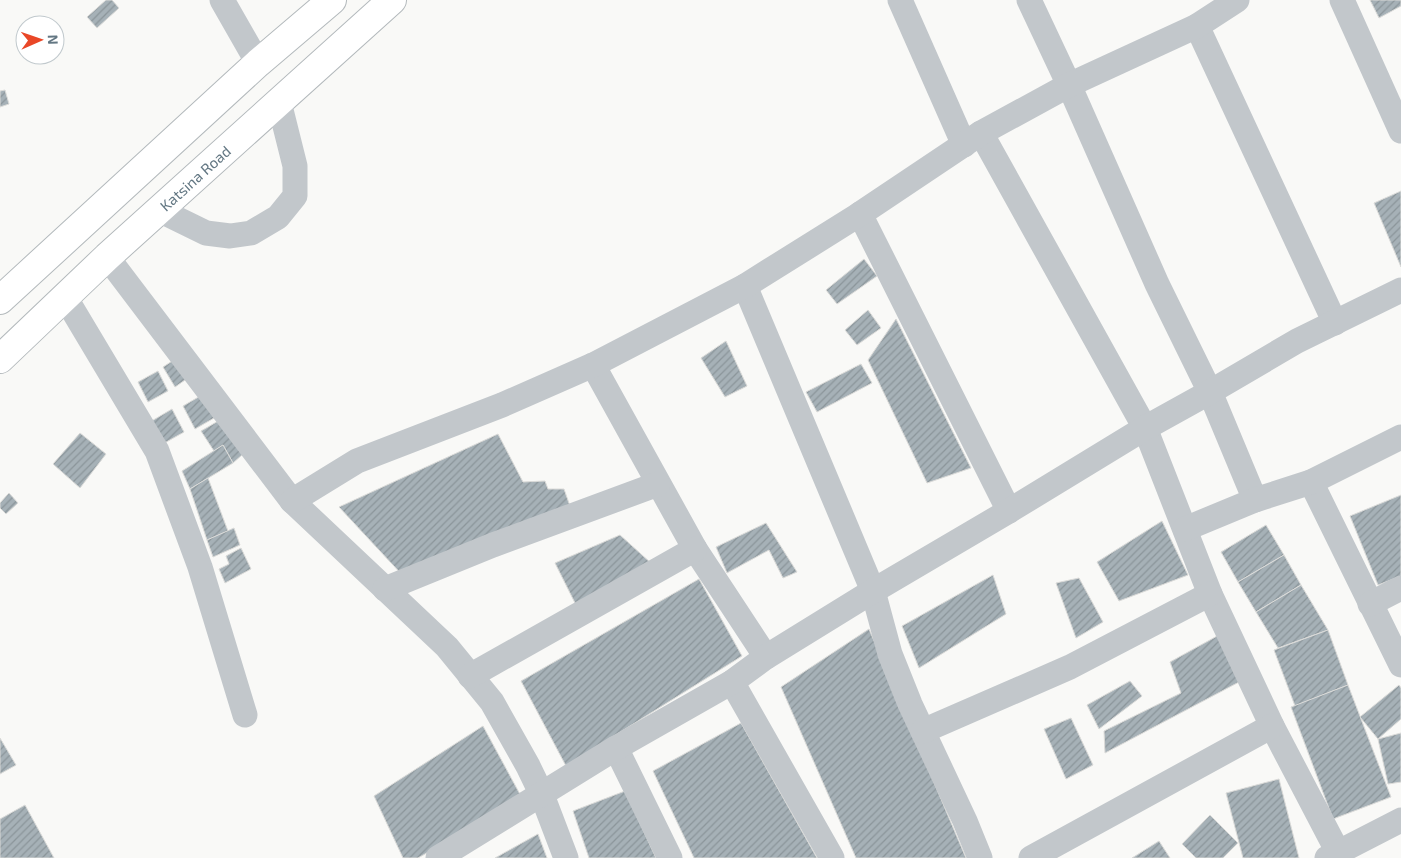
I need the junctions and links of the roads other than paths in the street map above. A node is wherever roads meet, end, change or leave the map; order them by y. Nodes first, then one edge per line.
1 (222, 0) edge
2 (332, 0) edge
3 (392, 0) edge
4 (900, 0) edge
5 (1029, 0) edge
6 (1237, 0) edge
7 (1342, 0) edge
8 (1197, 26) junction
9 (258, 63) junction
10 (1069, 85) junction
11 (279, 102) junction
12 (1401, 131) edge
13 (973, 139) junction
14 (159, 210) junction
15 (860, 214) junction
16 (107, 257) junction
17 (745, 286) junction
18 (1401, 290) edge
19 (64, 297) junction
20 (0, 300) edge
21 (1335, 323) junction
22 (0, 358) edge
23 (593, 365) junction
24 (1210, 392) junction
25 (1145, 428) junction
26 (1401, 438) edge
27 (1310, 482) junction
28 (658, 484) junction
29 (1255, 500) junction
30 (292, 501) junction
31 (1009, 511) junction
32 (1185, 529) junction
33 (694, 549) junction
34 (1401, 588) edge
35 (385, 589) junction
36 (873, 591) junction
37 (1210, 594) junction
38 (1370, 604) junction
39 (766, 657) junction
40 (1401, 665) edge
41 (470, 676) junction
42 (732, 682) junction
43 (245, 715) dead end
44 (1272, 726) junction
45 (923, 731) junction
46 (616, 748) junction
47 (542, 795) junction
48 (1401, 820) edge
49 (1335, 856) edge
50 (438, 858) edge
51 (566, 858) edge
52 (670, 858) edge
53 (832, 858) edge
54 (980, 858) edge
55 (1031, 858) edge

1 - 9 street
2 - 9 highway
3 - 11 highway, Katsina Road
4 - 13 street
5 - 10 street
6 - 8 street
7 - 12 street
8 - 10 street
8 - 21 street
9 - 20 highway
10 - 13 street
10 - 24 street
11 - 14 highway, Katsina Road
11 - 14 street
13 - 15 street
13 - 25 street
14 - 16 highway, Katsina Road
15 - 17 street
15 - 31 street
16 - 19 highway, Katsina Road
16 - 30 street
17 - 23 street
17 - 36 street
18 - 21 street
19 - 22 highway, Katsina Road
19 - 43 street
21 - 24 street
23 - 28 street
23 - 30 street
24 - 25 street
24 - 29 street
25 - 31 street
25 - 32 street
26 - 27 street
27 - 29 street
27 - 38 street
28 - 33 street
28 - 35 street
29 - 32 street
30 - 35 street
31 - 36 street
32 - 37 street
33 - 39 street
33 - 41 street
34 - 38 street
35 - 41 street
36 - 39 street
36 - 45 street
37 - 44 street
37 - 45 street
38 - 40 street
39 - 42 street
41 - 47 street
42 - 46 street
42 - 53 street
44 - 49 street
44 - 55 street
45 - 54 street
46 - 47 street
46 - 52 street
47 - 50 street
47 - 51 street
48 - 49 street

